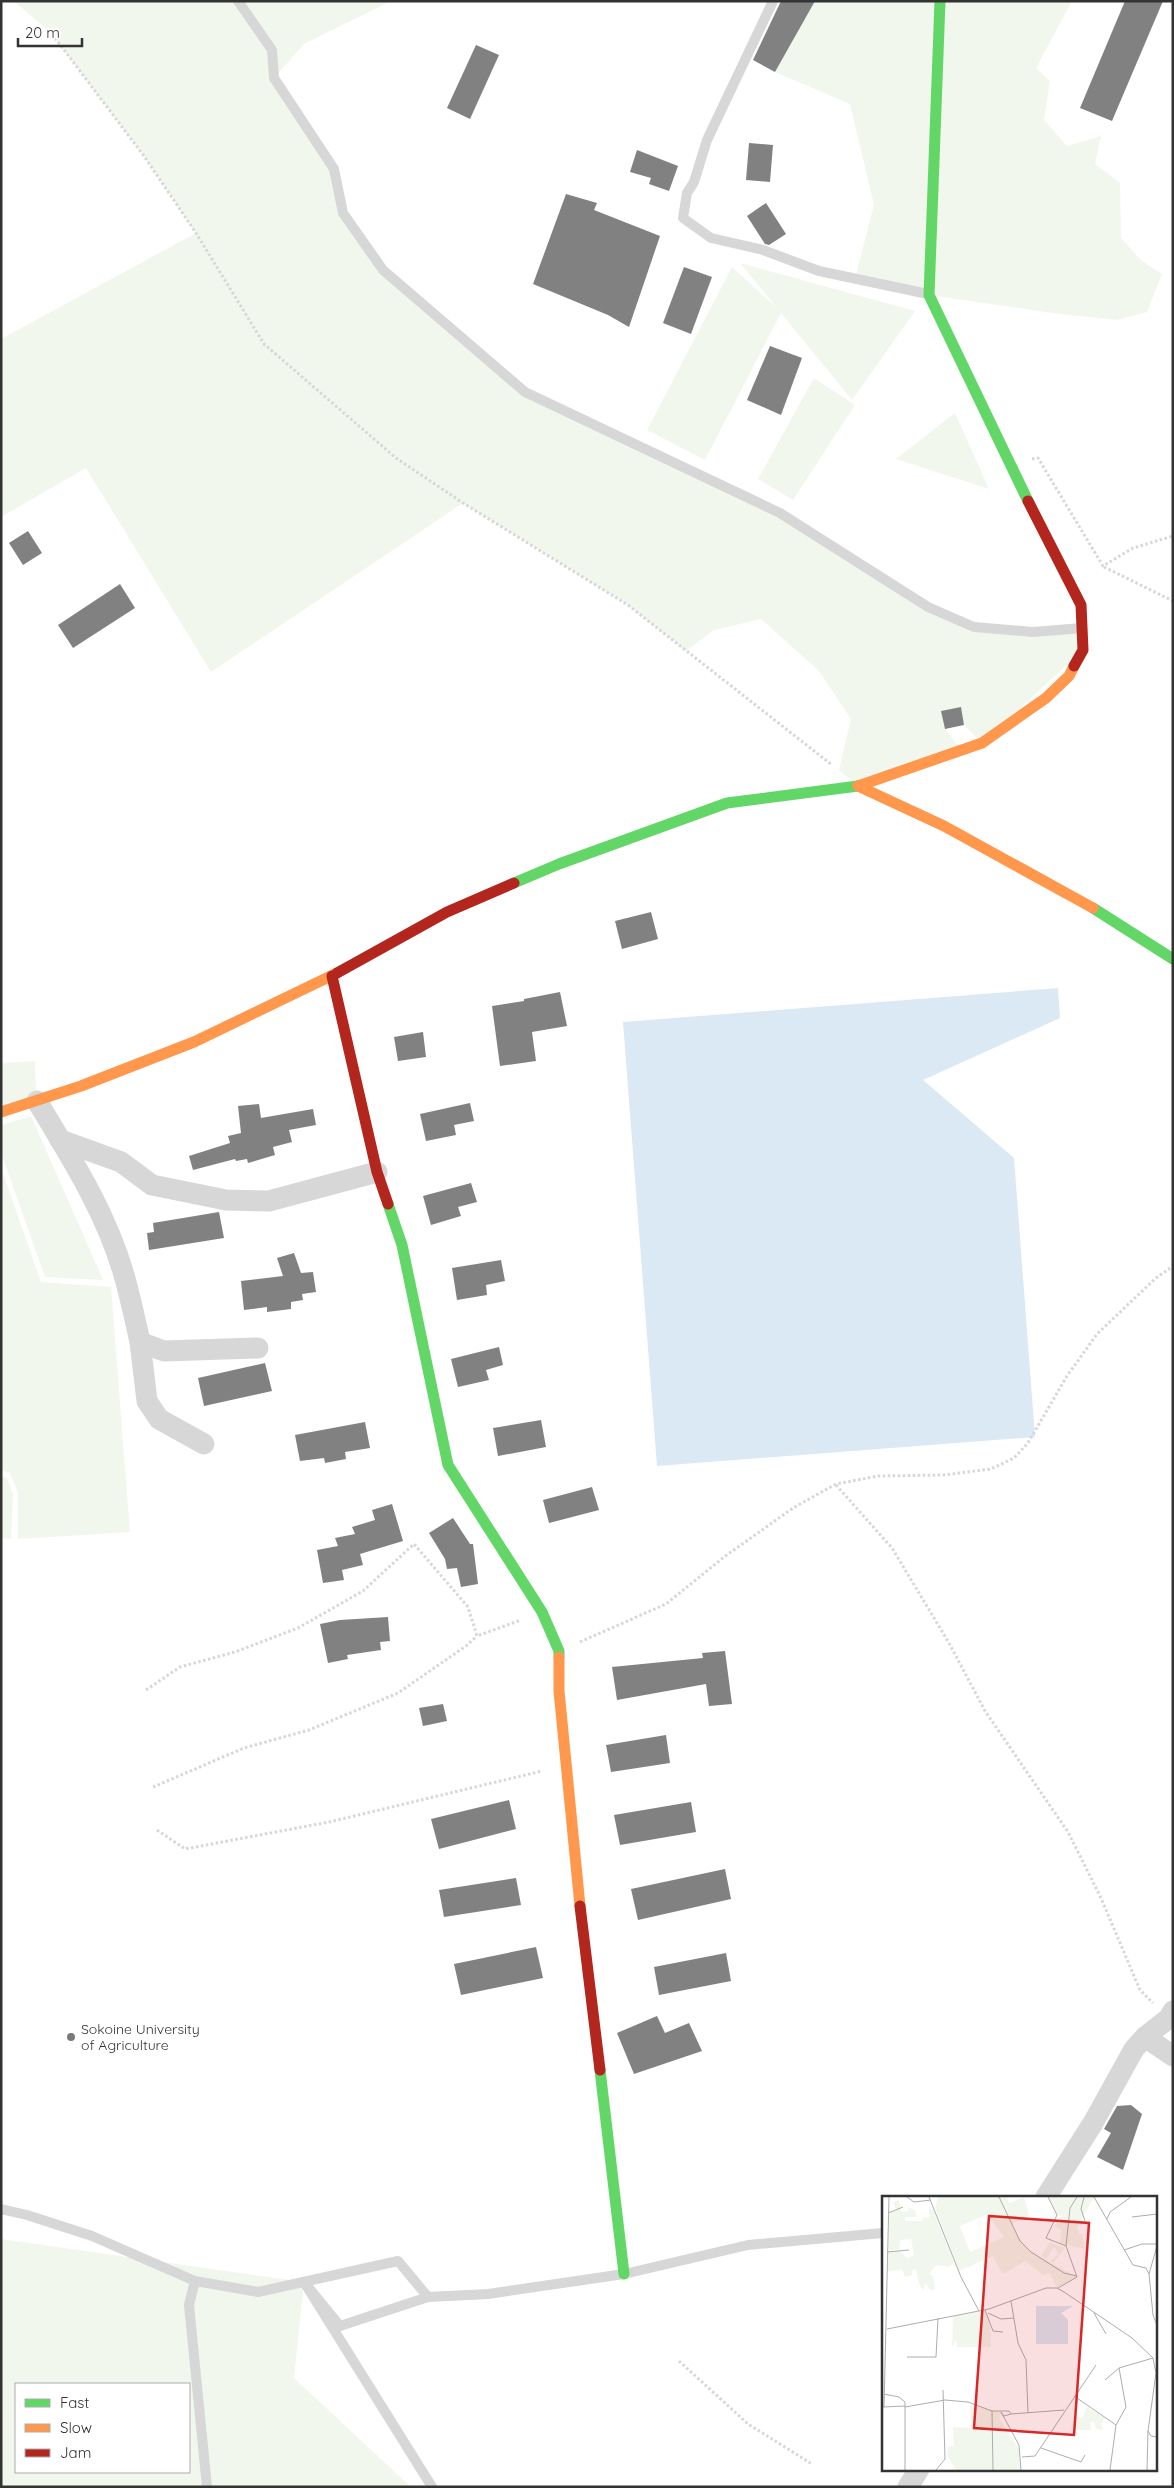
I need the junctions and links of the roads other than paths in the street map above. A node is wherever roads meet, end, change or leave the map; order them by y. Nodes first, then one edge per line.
1 (238, 1) edge
2 (773, 1) edge
3 (940, 1) edge
4 (929, 295) junction
5 (1082, 628) junction
6 (858, 786) junction
7 (1173, 959) edge
8 (332, 976) junction
9 (37, 1101) junction
10 (1, 1112) edge
11 (60, 1140) junction
12 (377, 1172) junction
13 (140, 1342) junction
14 (258, 1348) dead end
15 (204, 1444) dead end
16 (1171, 2014) edge
17 (1145, 2036) junction
18 (1173, 2056) edge
19 (1047, 2196) edge
20 (1, 2209) edge
21 (882, 2233) edge
22 (624, 2274) junction
23 (195, 2280) junction
24 (304, 2282) junction
25 (428, 2297) junction
26 (918, 2470) edge
27 (207, 2487) edge
28 (432, 2487) edge
29 (908, 2487) edge

1 - 5 lane
2 - 4 lane
3 - 4 street
4 - 5 street
5 - 6 street
6 - 7 street
6 - 8 street
8 - 9 street
8 - 12 street
9 - 10 street
9 - 11 street
11 - 12 street
11 - 13 street
12 - 22 street
13 - 14 street
13 - 15 street
16 - 17 street
17 - 18 street
17 - 19 street
20 - 23 lane
21 - 22 lane
22 - 25 lane
23 - 24 lane
23 - 27 lane
24 - 25 lane
24 - 25 lane
24 - 28 lane
26 - 29 street

